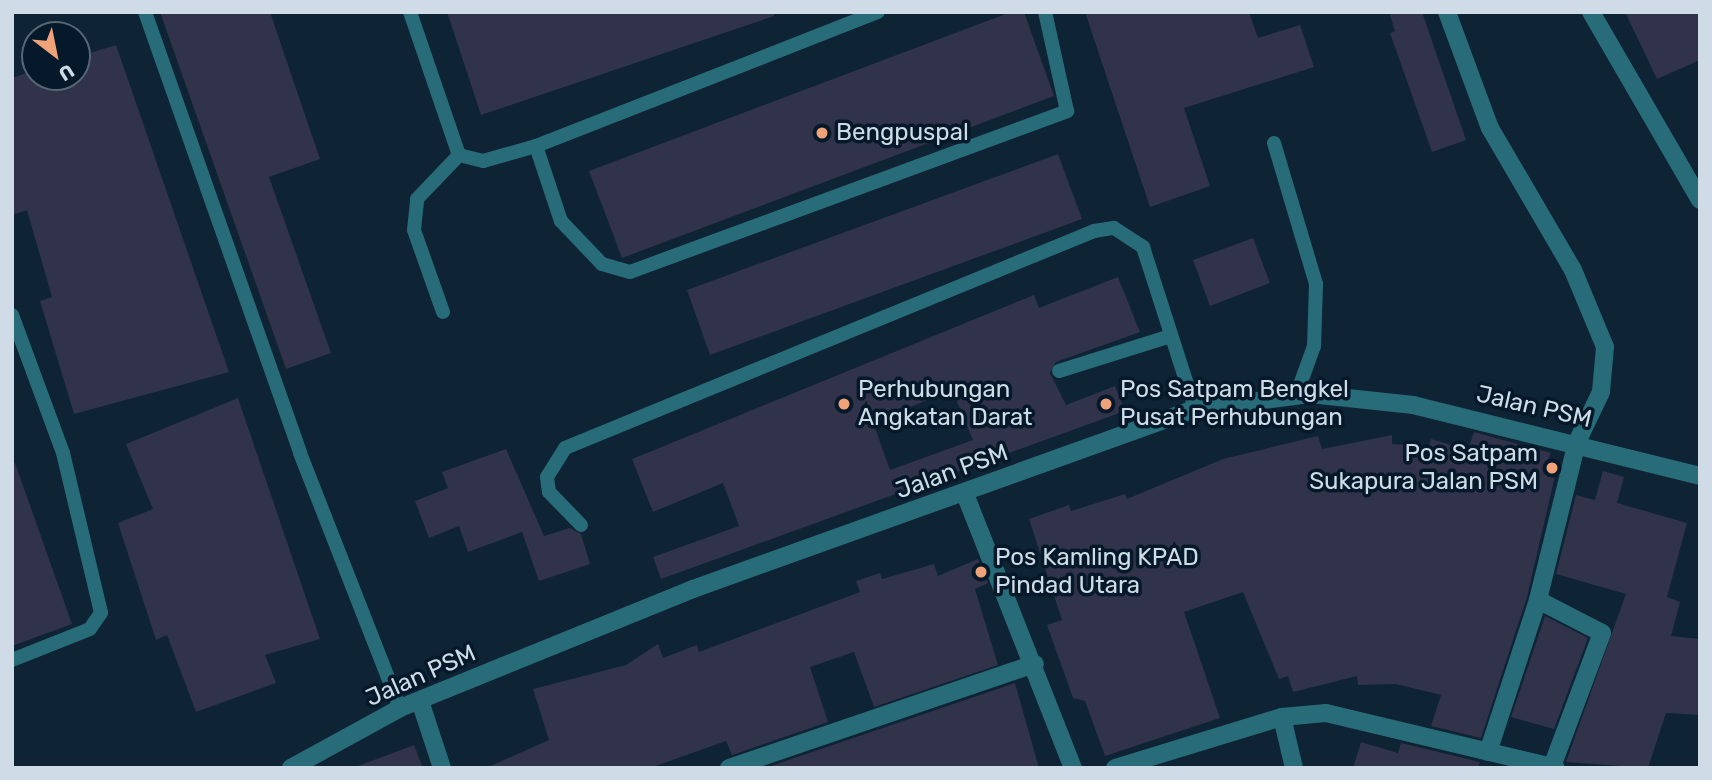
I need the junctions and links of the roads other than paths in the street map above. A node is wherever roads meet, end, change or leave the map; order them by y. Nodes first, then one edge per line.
1 (145, 12) edge
2 (410, 12) edge
3 (878, 12) edge
4 (1045, 12) edge
5 (1447, 12) edge
6 (1591, 12) edge
7 (1274, 143) dead end
8 (536, 146) junction
9 (459, 155) junction
10 (1700, 200) edge
11 (443, 312) dead end
12 (12, 315) edge
13 (1171, 336) junction
14 (1059, 371) dead end
15 (1297, 396) junction
16 (1195, 409) junction
17 (1577, 442) junction
18 (1700, 476) edge
19 (965, 494) junction
20 (581, 525) dead end
21 (1538, 600) junction
22 (12, 660) edge
23 (1035, 664) junction
24 (420, 701) junction
25 (400, 708) junction
26 (1282, 717) junction
27 (1488, 752) junction
28 (1164, 760) edge
29 (1515, 762) edge
30 (1554, 767) edge
31 (292, 768) edge
32 (442, 768) edge
33 (729, 768) edge
34 (1073, 768) edge
35 (1115, 768) edge
36 (1294, 768) edge

1 - 25 lane
2 - 9 lane
3 - 8 lane
4 - 8 lane
5 - 17 street
6 - 10 street
7 - 15 lane
8 - 9 lane
9 - 11 lane
12 - 22 lane
13 - 14 lane
13 - 16 lane
13 - 20 lane
15 - 16 street, Jalan PSM
15 - 17 street, Jalan PSM
16 - 19 street, Jalan PSM
17 - 18 street, Jalan PSM
17 - 21 street
19 - 23 street
19 - 24 street, Jalan PSM
21 - 27 street
21 - 30 street
23 - 33 street
23 - 34 street
24 - 25 street, Jalan PSM
24 - 32 street
25 - 31 street, Jalan PSM
26 - 27 street
26 - 28 street
26 - 36 street
27 - 29 street
28 - 35 street
29 - 30 street

